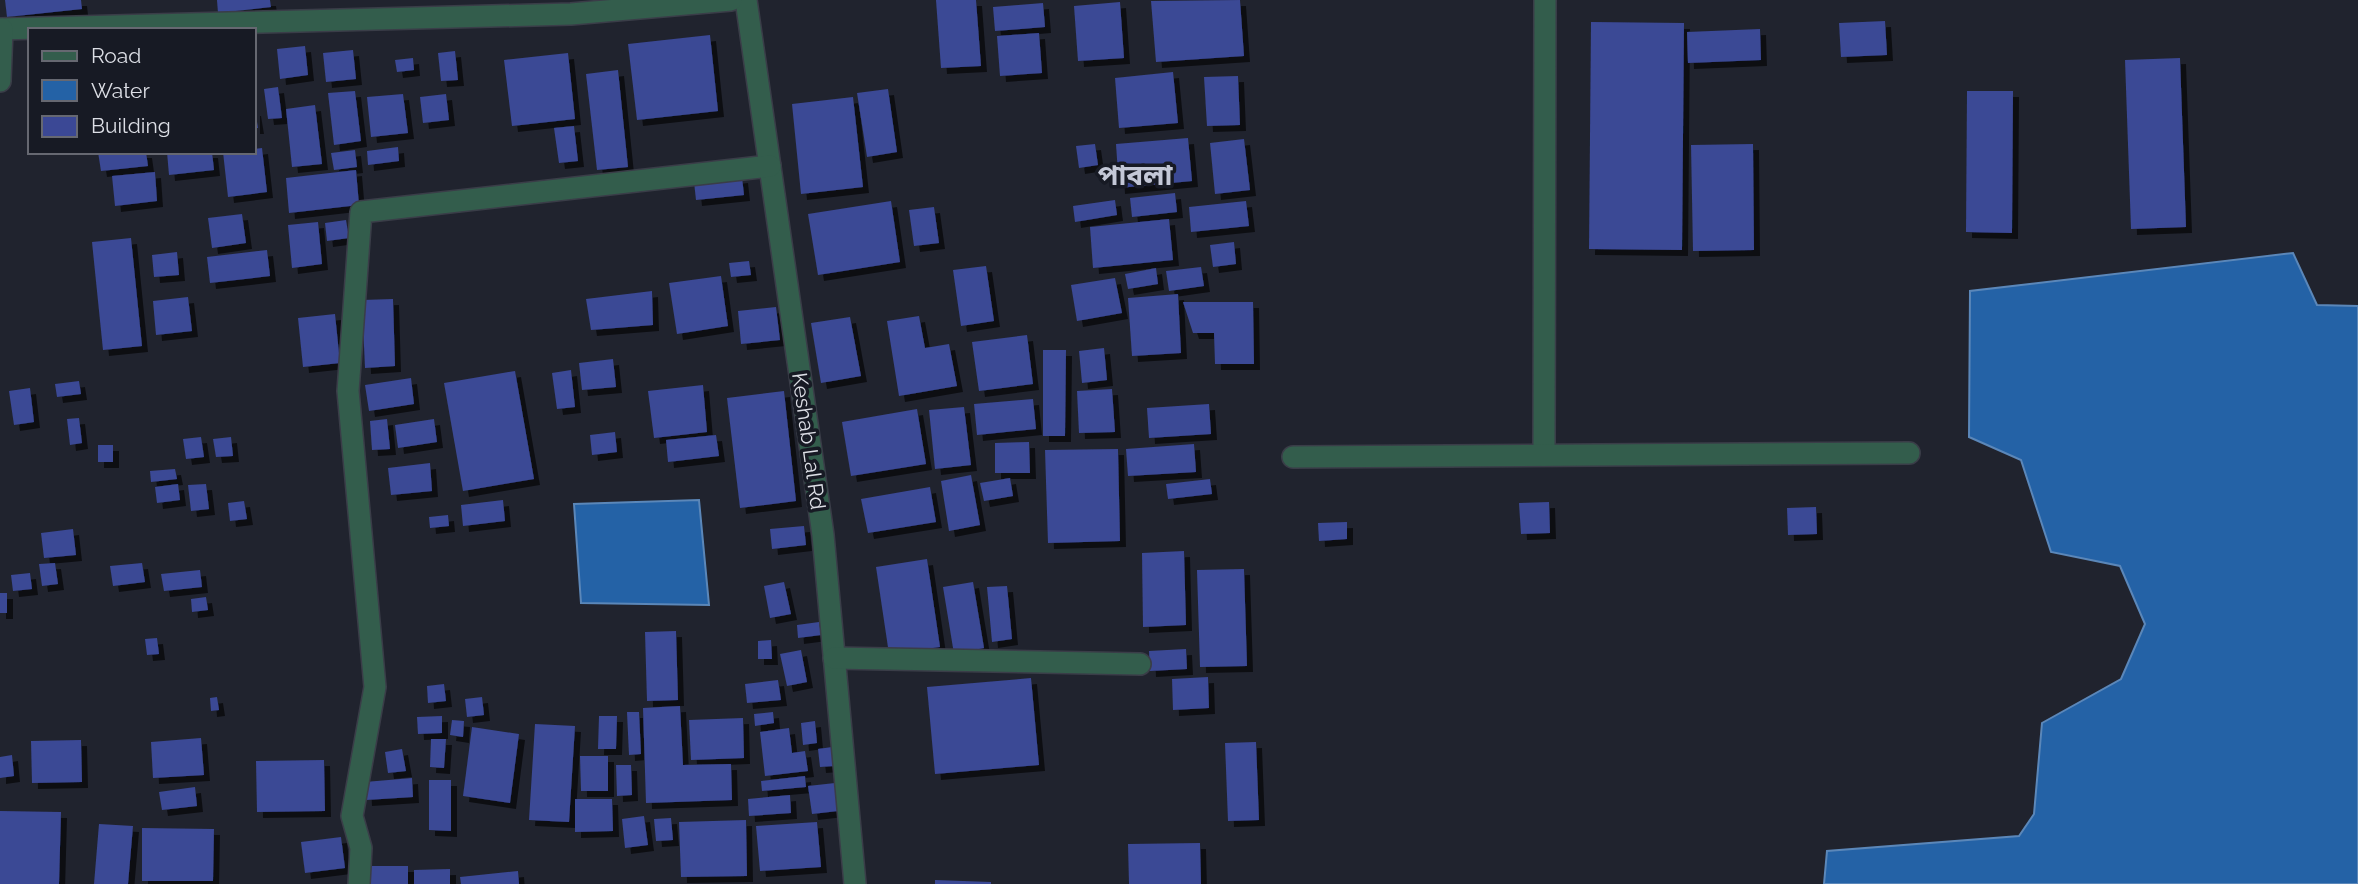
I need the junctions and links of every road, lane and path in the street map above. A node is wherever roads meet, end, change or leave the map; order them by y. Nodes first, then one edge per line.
1 (731, 0) edge
2 (746, 0) edge
3 (1545, 0) edge
4 (28, 28) edge
5 (39, 28) edge
6 (1, 29) edge
7 (0, 81) edge
8 (770, 166) junction
9 (1909, 453) dead end
10 (1544, 455) junction
11 (1293, 457) dead end
12 (834, 657) junction
13 (1140, 664) dead end
14 (359, 884) edge
15 (855, 884) edge

1 - 5 street
2 - 8 street, Keshab Lal Rd
3 - 10 street
4 - 6 street
6 - 7 street
8 - 12 street, Keshab Lal Rd
8 - 14 street
9 - 10 street
10 - 11 street
12 - 13 street
12 - 15 street, Keshab Lal Rd

